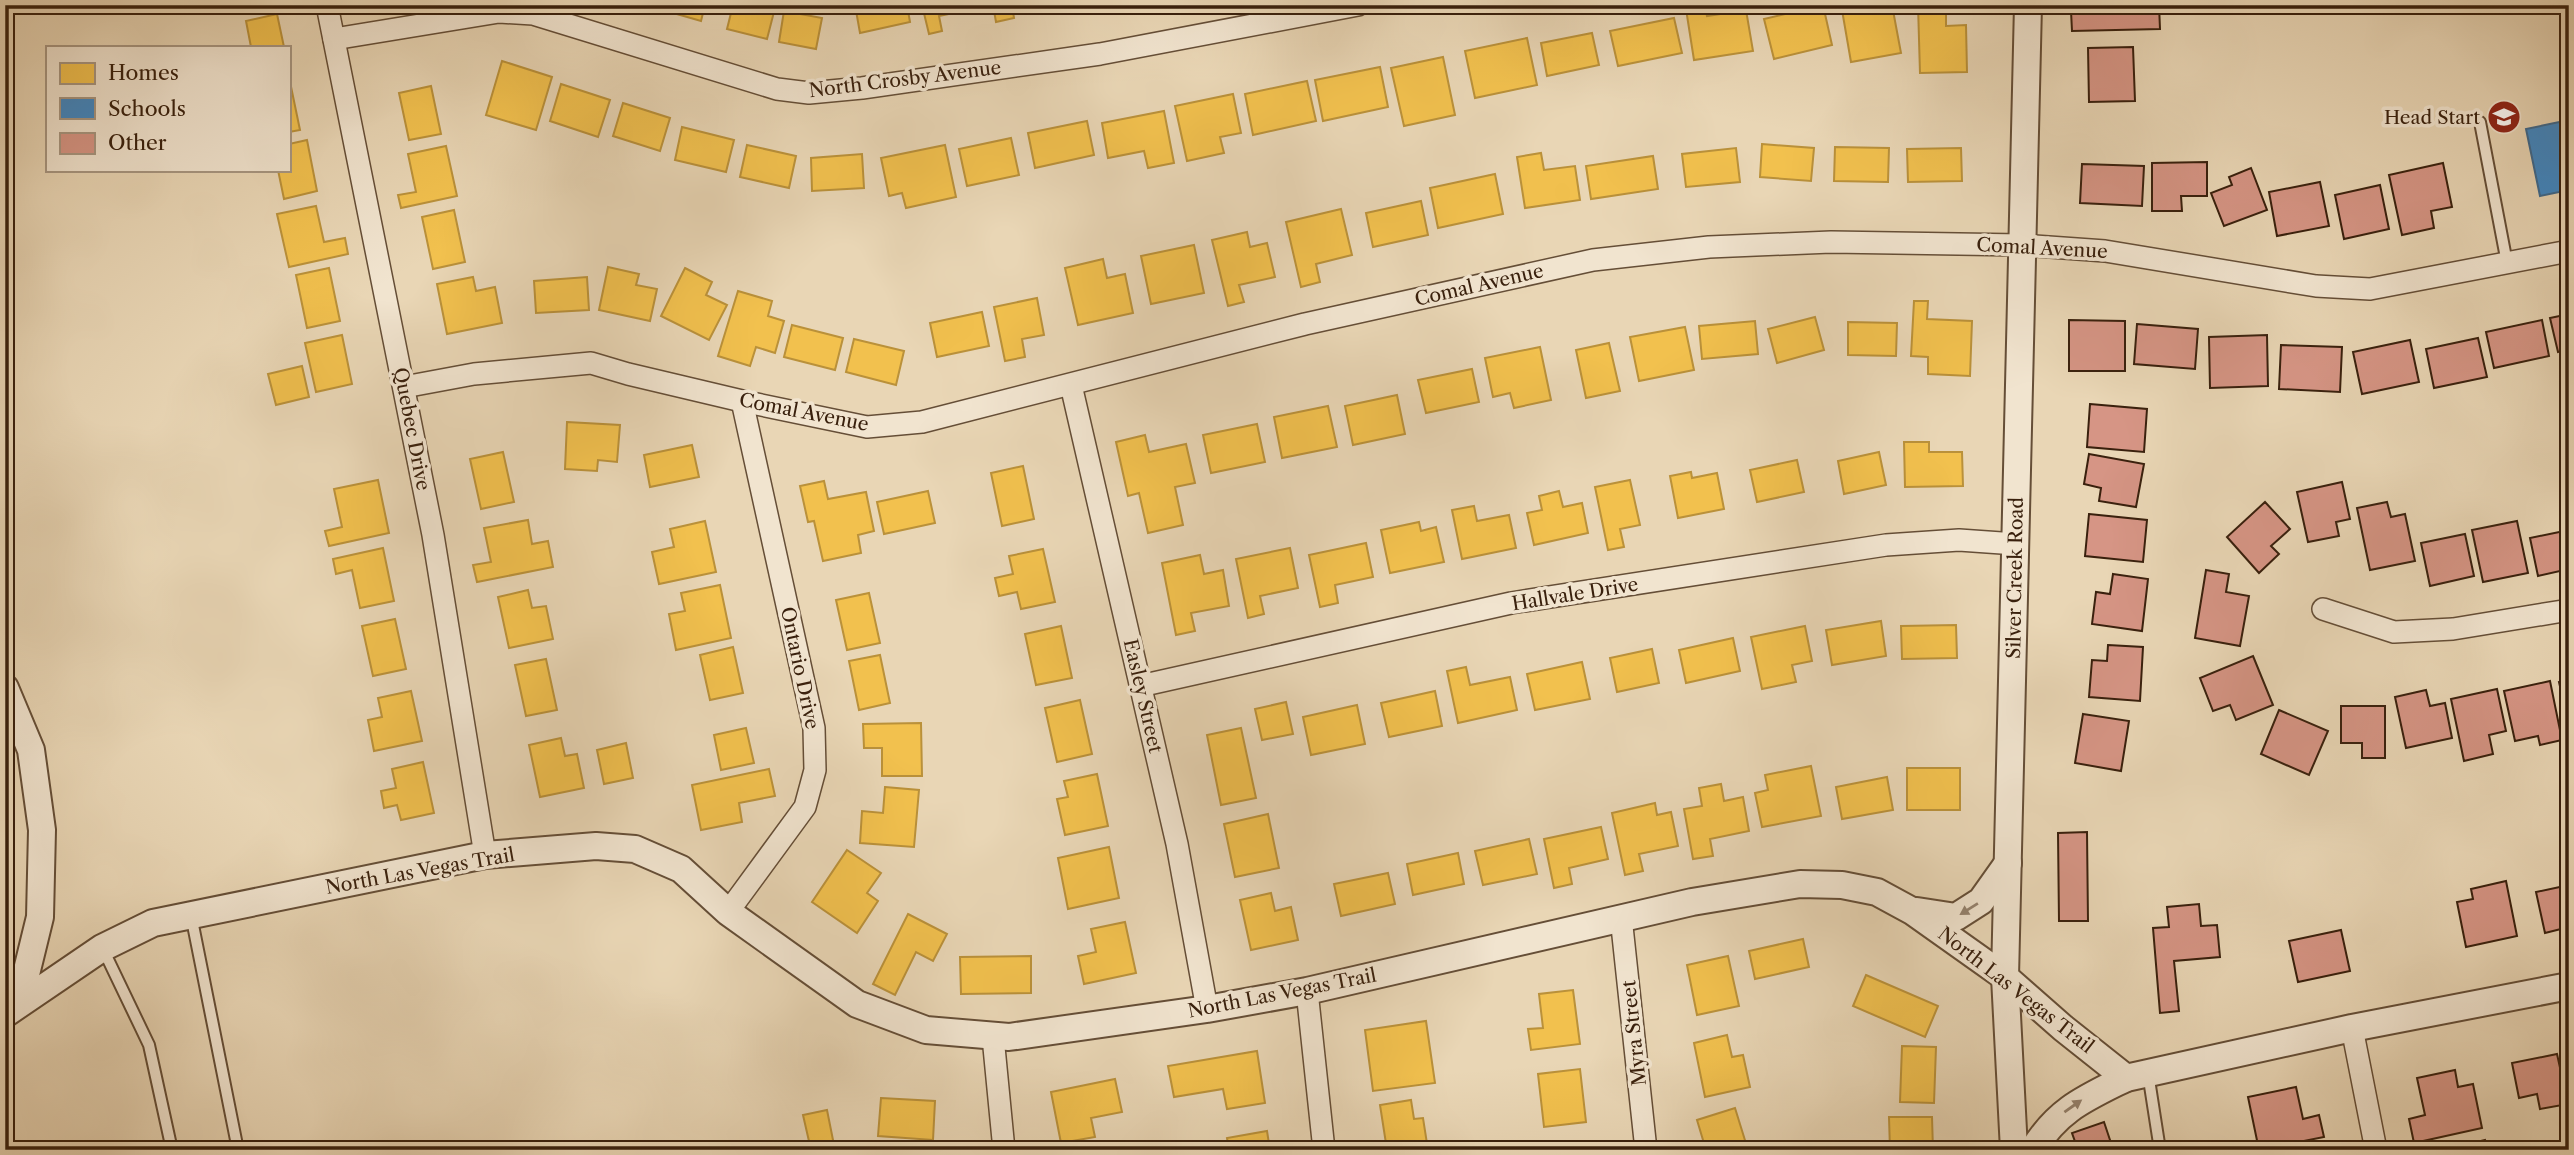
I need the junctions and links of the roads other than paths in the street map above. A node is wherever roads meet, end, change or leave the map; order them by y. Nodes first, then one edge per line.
1 (327, 5) edge
2 (1358, 5) edge
3 (2028, 5) edge
4 (334, 39) junction
5 (2480, 122) dead end
6 (2022, 244) junction
7 (2569, 251) edge
8 (2507, 263) junction
9 (1071, 385) junction
10 (404, 387) junction
11 (742, 401) junction
12 (2016, 544) junction
13 (2323, 609) dead end
14 (2569, 610) edge
15 (1140, 686) junction
16 (5, 688) edge
17 (485, 855) junction
18 (2008, 863) junction
19 (1912, 911) junction
20 (728, 912) junction
21 (191, 915) junction
22 (1621, 917) junction
23 (102, 948) junction
24 (2005, 977) junction
25 (2569, 986) edge
26 (1307, 991) junction
27 (12, 1009) edge
28 (1207, 1009) junction
29 (2352, 1028) junction
30 (993, 1037) junction
31 (2137, 1075) junction
32 (172, 1150) edge
33 (238, 1150) edge
34 (1004, 1150) edge
35 (1324, 1150) edge
36 (1646, 1150) edge
37 (2014, 1150) edge
38 (2033, 1150) edge
39 (2160, 1150) edge
40 (2376, 1150) edge

1 - 4 street, Quebec Drive
2 - 4 street, North Crosby Avenue
3 - 6 street, Silver Creek Road
4 - 10 street, Quebec Drive
5 - 8 lane
6 - 8 street, Comal Avenue
6 - 9 street, Comal Avenue
6 - 12 street, Silver Creek Road
7 - 8 street, Comal Avenue
9 - 11 street, Comal Avenue
9 - 15 street, Easley Street
10 - 11 street, Comal Avenue
10 - 17 street, Quebec Drive
11 - 20 street, Ontario Drive
12 - 15 street, Hallvale Drive
12 - 18 street, Silver Creek Road
13 - 14 street
15 - 28 street, Easley Street
16 - 27 street
17 - 20 street, North Las Vegas Trail
17 - 21 street, North Las Vegas Trail
18 -> 19 street
18 - 24 street, Silver Creek Road
19 - 22 street, North Las Vegas Trail
19 - 24 street, North Las Vegas Trail
20 - 30 street, North Las Vegas Trail
21 - 23 street, North Las Vegas Trail
21 - 33 lane
22 - 26 street, North Las Vegas Trail
22 - 36 street, Myra Street
23 - 27 street, North Las Vegas Trail
23 - 32 lane
24 - 31 street, North Las Vegas Trail
24 - 37 street, Silver Creek Road
25 - 29 street
26 - 28 street, North Las Vegas Trail
26 - 35 street
28 - 30 street, North Las Vegas Trail
29 - 31 street
29 - 40 street
30 - 34 street
38 -> 31 street
31 - 39 lane

